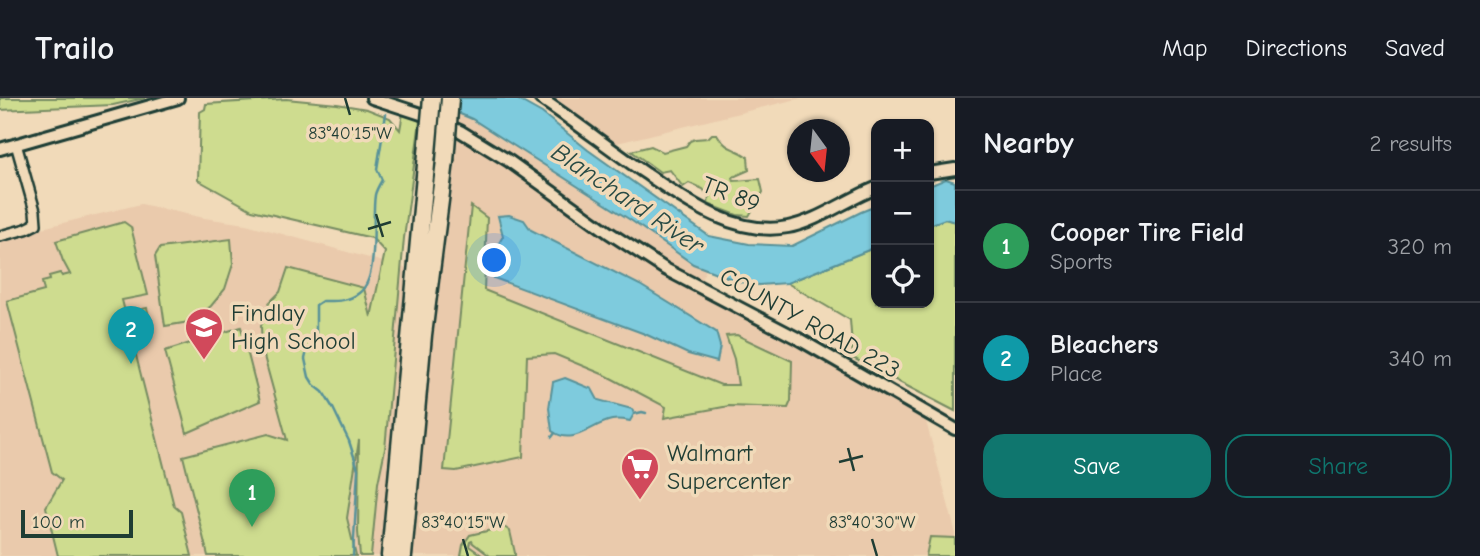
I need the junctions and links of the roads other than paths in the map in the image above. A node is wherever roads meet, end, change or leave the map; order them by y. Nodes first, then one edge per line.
1 (178, 98) edge
2 (372, 98) edge
3 (432, 98) edge
4 (450, 98) edge
5 (542, 99) edge
6 (16, 144) junction
7 (0, 149) edge
8 (955, 169) edge
9 (934, 172) edge
10 (871, 190) edge
11 (0, 236) edge
12 (955, 429) edge
13 (398, 473) junction
14 (384, 556) edge
15 (390, 556) edge
16 (405, 556) edge

1 - 6 street
2 - 12 street, COUNTY ROAD 223
3 - 13 highway, bridge
4 - 16 highway, bridge
5 - 10 street, TR 89
6 - 7 street
6 - 11 street
8 - 9 street
13 - 14 highway
13 - 15 highway

